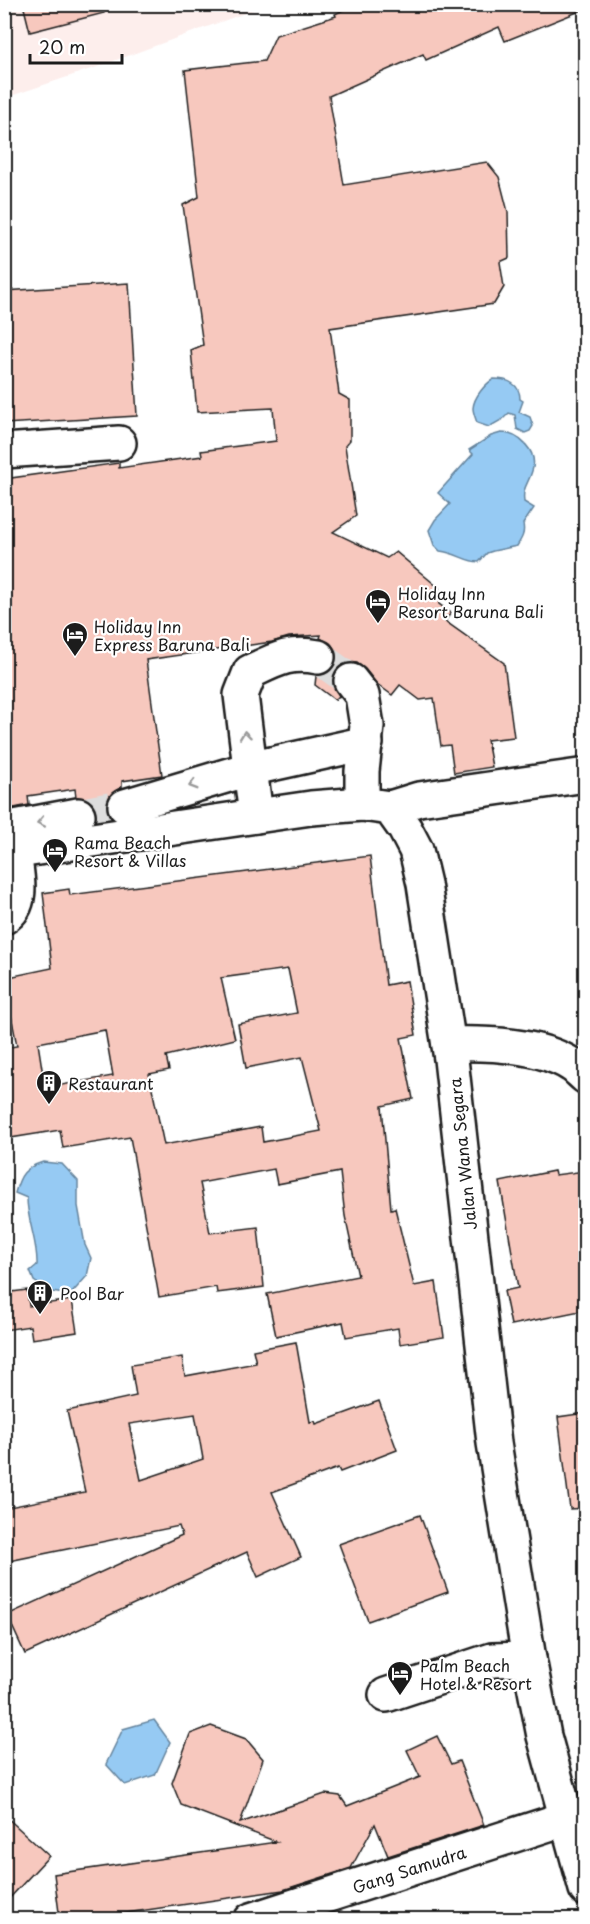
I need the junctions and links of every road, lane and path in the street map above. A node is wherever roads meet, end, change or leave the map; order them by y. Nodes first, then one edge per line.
1 (119, 443) dead end
2 (4, 451) edge
3 (318, 657) tunnel mouth
4 (351, 681) tunnel mouth
5 (366, 743) junction
6 (249, 769) junction
7 (585, 775) edge
8 (125, 806) tunnel mouth
9 (376, 806) junction
10 (78, 814) tunnel mouth
11 (256, 816) junction
12 (8, 845) edge
13 (4, 917) edge
14 (449, 1044) junction
15 (585, 1077) edge
16 (529, 1659) junction
17 (386, 1695) dead end
18 (567, 1818) junction
19 (585, 1889) edge
20 (250, 1920) edge

1 - 2 street
6 -> 3 street
4 - 5 street
5 - 6 street
5 - 9 street
6 -> 8 street
6 - 11 street
7 - 9 street
9 - 11 street
9 - 14 street, Jalan Wana Segara
10 -> 12 street
11 - 12 street
12 - 13 street
14 - 15 street
14 - 16 street, Jalan Wana Segara
16 - 17 street
16 - 18 street, Jalan Wana Segara
18 - 19 street, Jalan Wana Segara
18 - 20 street, Gang Samudra

